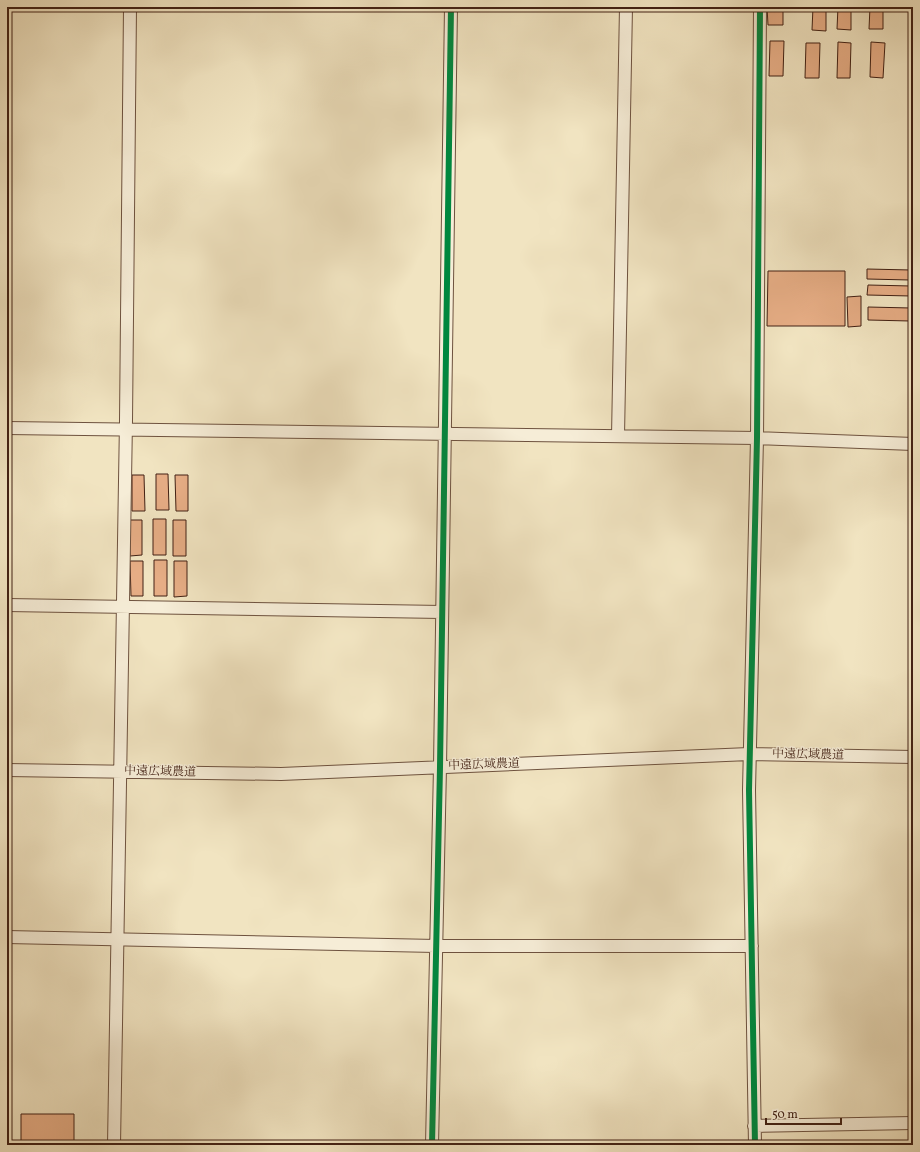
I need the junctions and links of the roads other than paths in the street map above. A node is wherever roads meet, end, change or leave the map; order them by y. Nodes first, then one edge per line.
1 (130, 7) edge
2 (451, 7) edge
3 (626, 7) edge
4 (760, 7) edge
5 (7, 428) edge
6 (125, 429) junction
7 (445, 433) junction
8 (618, 436) junction
9 (757, 438) junction
10 (913, 444) edge
11 (7, 604) edge
12 (123, 606) junction
13 (442, 612) junction
14 (750, 754) junction
15 (913, 757) edge
16 (440, 767) junction
17 (7, 770) edge
18 (121, 772) junction
19 (7, 937) edge
20 (117, 940) junction
21 (436, 946) junction
22 (752, 946) junction
23 (913, 1123) edge
24 (754, 1126) junction
25 (114, 1145) edge
26 (432, 1145) edge
27 (755, 1145) edge

1 - 6 street
2 - 7 street
3 - 8 street
4 - 9 street
5 - 6 street
6 - 7 street
6 - 12 street
7 - 8 street
7 - 13 street
8 - 9 street
9 - 10 street
9 - 14 street
11 - 12 street
12 - 13 street
12 - 18 street
13 - 16 street
14 - 15 street, 中遠広域農道
14 - 16 street, 中遠広域農道
14 - 22 street
16 - 18 street, 中遠広域農道
16 - 21 street
17 - 18 street, 中遠広域農道
18 - 20 street
19 - 20 street
20 - 21 street
20 - 25 street
21 - 22 street
21 - 26 street
22 - 24 street
23 - 24 street
24 - 27 street

